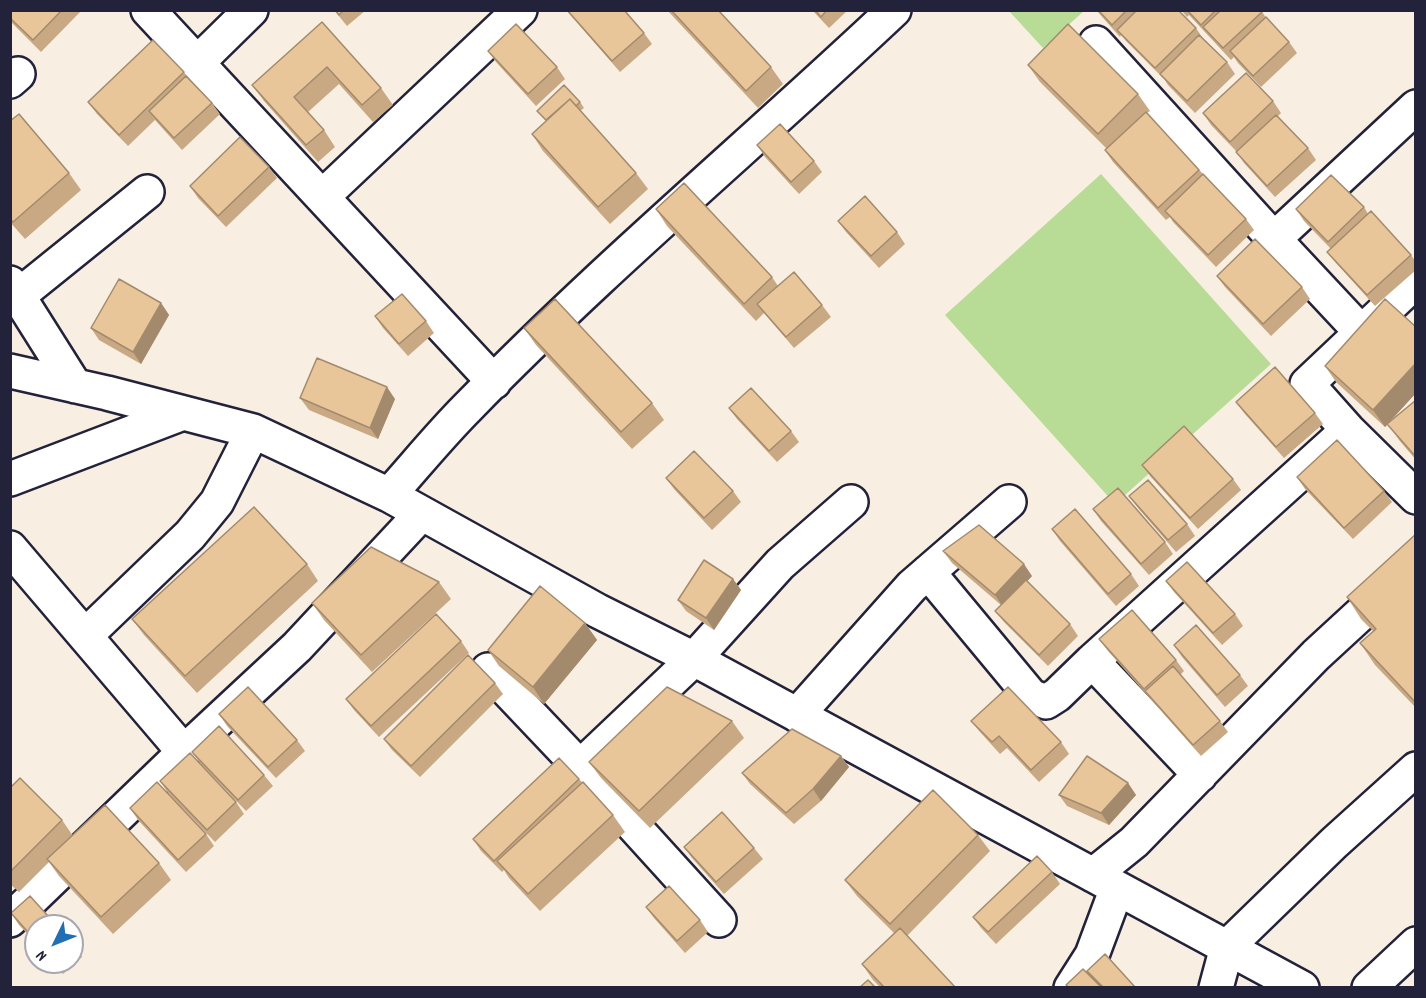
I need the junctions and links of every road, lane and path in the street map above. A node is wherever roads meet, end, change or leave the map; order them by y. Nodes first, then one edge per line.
1 (148, 10) edge
2 (251, 10) edge
3 (520, 10) edge
4 (894, 10) edge
5 (1096, 43) dead end
6 (197, 63) junction
7 (1416, 107) edge
8 (147, 192) dead end
9 (322, 197) junction
10 (1274, 239) junction
11 (1416, 280) edge
12 (14, 289) edge
13 (1361, 332) junction
14 (10, 371) edge
15 (495, 382) junction
16 (75, 386) junction
17 (183, 413) junction
18 (1348, 430) junction
19 (253, 431) junction
20 (10, 479) edge
21 (389, 495) junction
22 (1416, 497) edge
23 (851, 502) dead end
24 (1009, 502) dead end
25 (422, 514) junction
26 (10, 548) edge
27 (1416, 562) edge
28 (928, 572) junction
29 (85, 636) junction
30 (694, 659) junction
31 (1092, 661) junction
32 (488, 670) edge
33 (797, 715) junction
34 (184, 752) junction
35 (580, 767) junction
36 (1416, 769) edge
37 (1200, 775) junction
38 (1105, 882) junction
39 (12, 915) edge
40 (719, 920) dead end
41 (1416, 944) edge
42 (1227, 947) junction
43 (1071, 987) edge
44 (1216, 987) edge
45 (1302, 987) edge
46 (1369, 987) edge

1 - 6 street
2 - 6 street
3 - 9 street
4 - 15 street
5 - 10 street
6 - 9 street
7 - 10 street
8 - 12 street
9 - 15 street
10 - 13 street
11 - 13 street
12 - 16 street
13 - 18 street
14 - 16 street
15 - 21 street
16 - 17 street
17 - 19 street
17 - 20 street
18 - 22 street
18 - 31 street
19 - 21 street
19 - 29 street
21 - 25 street
23 - 30 street
24 - 28 street
25 - 30 street
25 - 34 street
26 - 29 street
27 - 37 street
28 - 31 street
28 - 33 street
29 - 34 street
30 - 33 street
30 - 35 street
31 - 37 street
32 - 35 street
33 - 38 street
34 - 39 street
35 - 40 street
36 - 42 street
37 - 38 street
38 - 42 street
38 - 43 street
41 - 46 street
42 - 44 street
42 - 45 street

